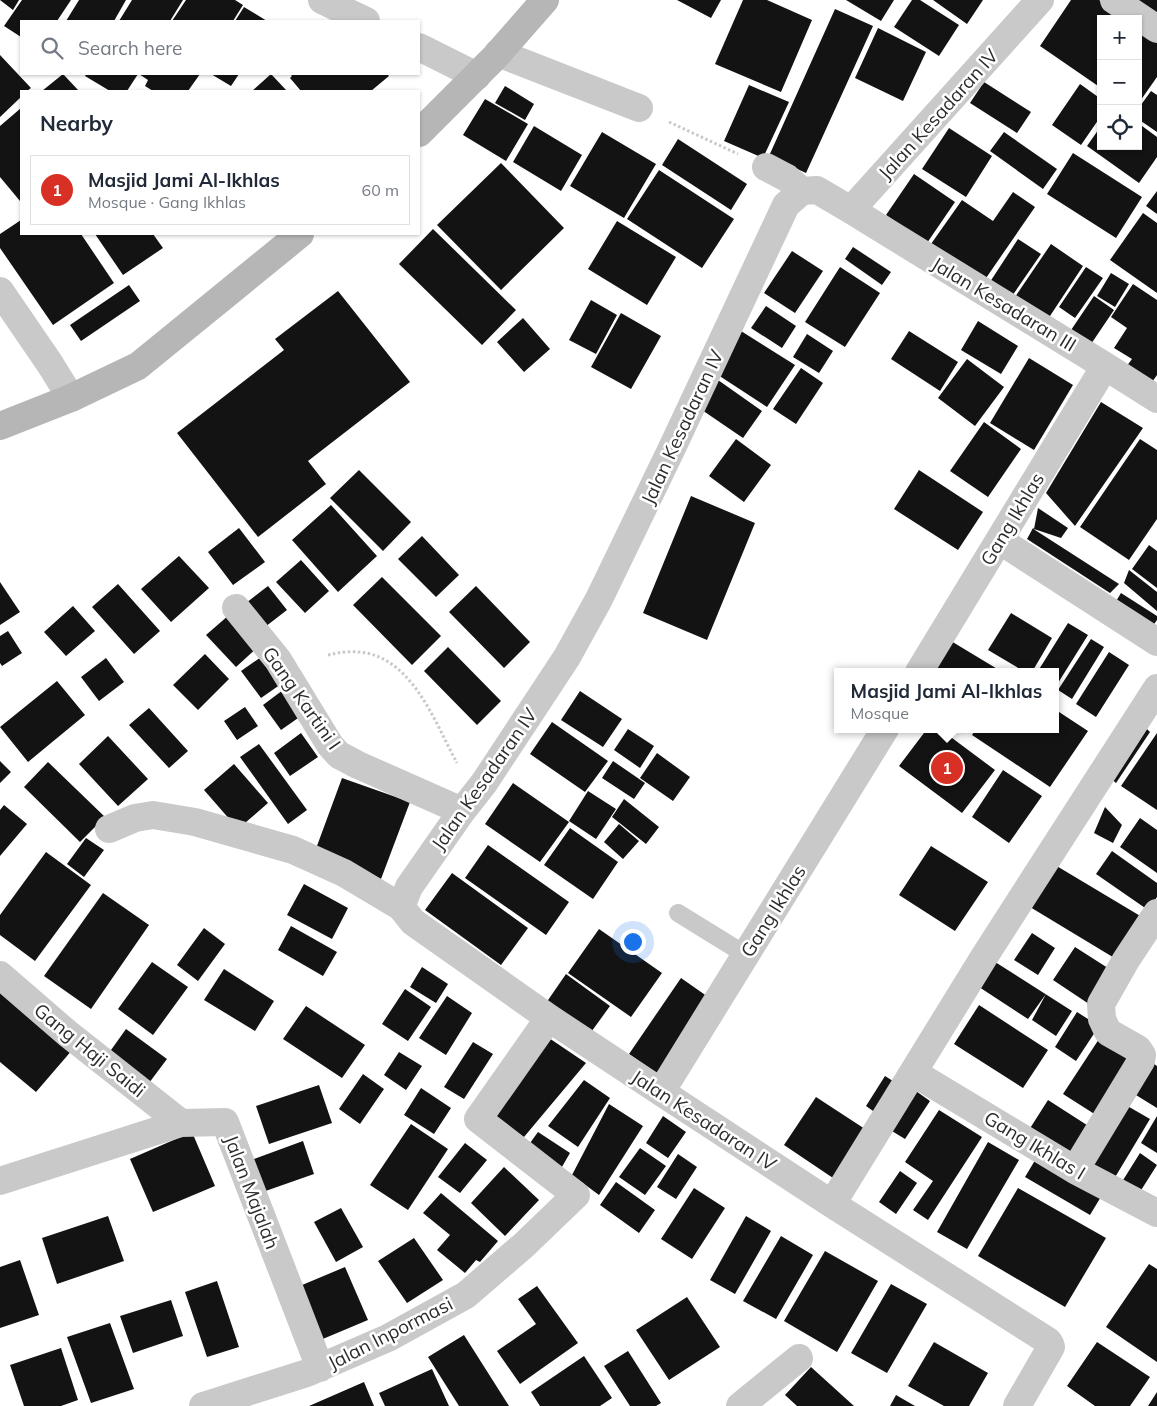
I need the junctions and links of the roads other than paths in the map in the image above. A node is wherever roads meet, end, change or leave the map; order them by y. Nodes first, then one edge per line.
1 (322, 0) edge
2 (545, 0) edge
3 (1040, 0) edge
4 (1114, 0) edge
5 (364, 20) edge
6 (1157, 29) edge
7 (420, 48) edge
8 (498, 53) junction
9 (477, 76) junction
10 (639, 108) road end
11 (420, 132) edge
12 (766, 167) road end
13 (802, 191) junction
14 (851, 210) junction
15 (299, 235) edge
16 (0, 290) edge
17 (1105, 366) junction
18 (1156, 396) edge
19 (71, 398) junction
20 (0, 426) edge
21 (999, 540) junction
22 (236, 608) dead end
23 (1157, 642) edge
24 (921, 668) edge
25 (1157, 688) edge
26 (883, 733) edge
27 (462, 811) junction
28 (109, 829) dead end
29 (401, 907) junction
30 (678, 912) dead end
31 (1157, 913) edge
32 (746, 955) junction
33 (0, 975) edge
34 (549, 1018) junction
35 (914, 1073) junction
36 (661, 1092) junction
37 (181, 1123) junction
38 (1075, 1170) junction
39 (0, 1182) edge
40 (832, 1204) junction
41 (1157, 1214) edge
42 (799, 1358) dead end
43 (320, 1368) junction
44 (243, 1400) edge
45 (203, 1406) edge
46 (740, 1406) edge
47 (1017, 1406) edge

1 - 5 street
2 - 8 street
3 - 14 street, Jalan Kesadaran IV
4 - 6 street
7 - 9 street
8 - 9 street
8 - 10 street
9 - 11 street
12 - 13 street
13 - 14 street
13 - 27 street, Jalan Kesadaran IV
14 - 17 street, Jalan Kesadaran III
15 - 19 street
16 - 19 street
17 - 18 street, Jalan Kesadaran III
17 - 21 street, Gang Ikhlas
19 - 20 street
21 - 23 street
21 - 24 street, Gang Ikhlas
22 - 27 street, Gang Kartini I
25 - 35 street
26 - 32 street, Gang Ikhlas
27 - 29 street, Jalan Kesadaran IV
28 - 29 street
29 - 34 street, Jalan Kesadaran IV
30 - 32 lane
31 - 38 street
32 - 36 street, Gang Ikhlas
33 - 37 street, Gang Haji Saidi
34 - 36 street, Jalan Kesadaran IV
34 - 43 street, Jalan Inpormasi
35 - 38 street, Gang Ikhlas I
35 - 40 street
36 - 40 street, Jalan Kesadaran IV
37 - 39 street, Jalan Majalah
37 - 43 street, Jalan Majalah
38 - 41 street, Gang Ikhlas I
40 - 47 street, Jalan Kesadaran IV
42 - 46 street
43 - 44 street, Jalan Inpormasi
44 - 45 street, Jalan Inpormasi

